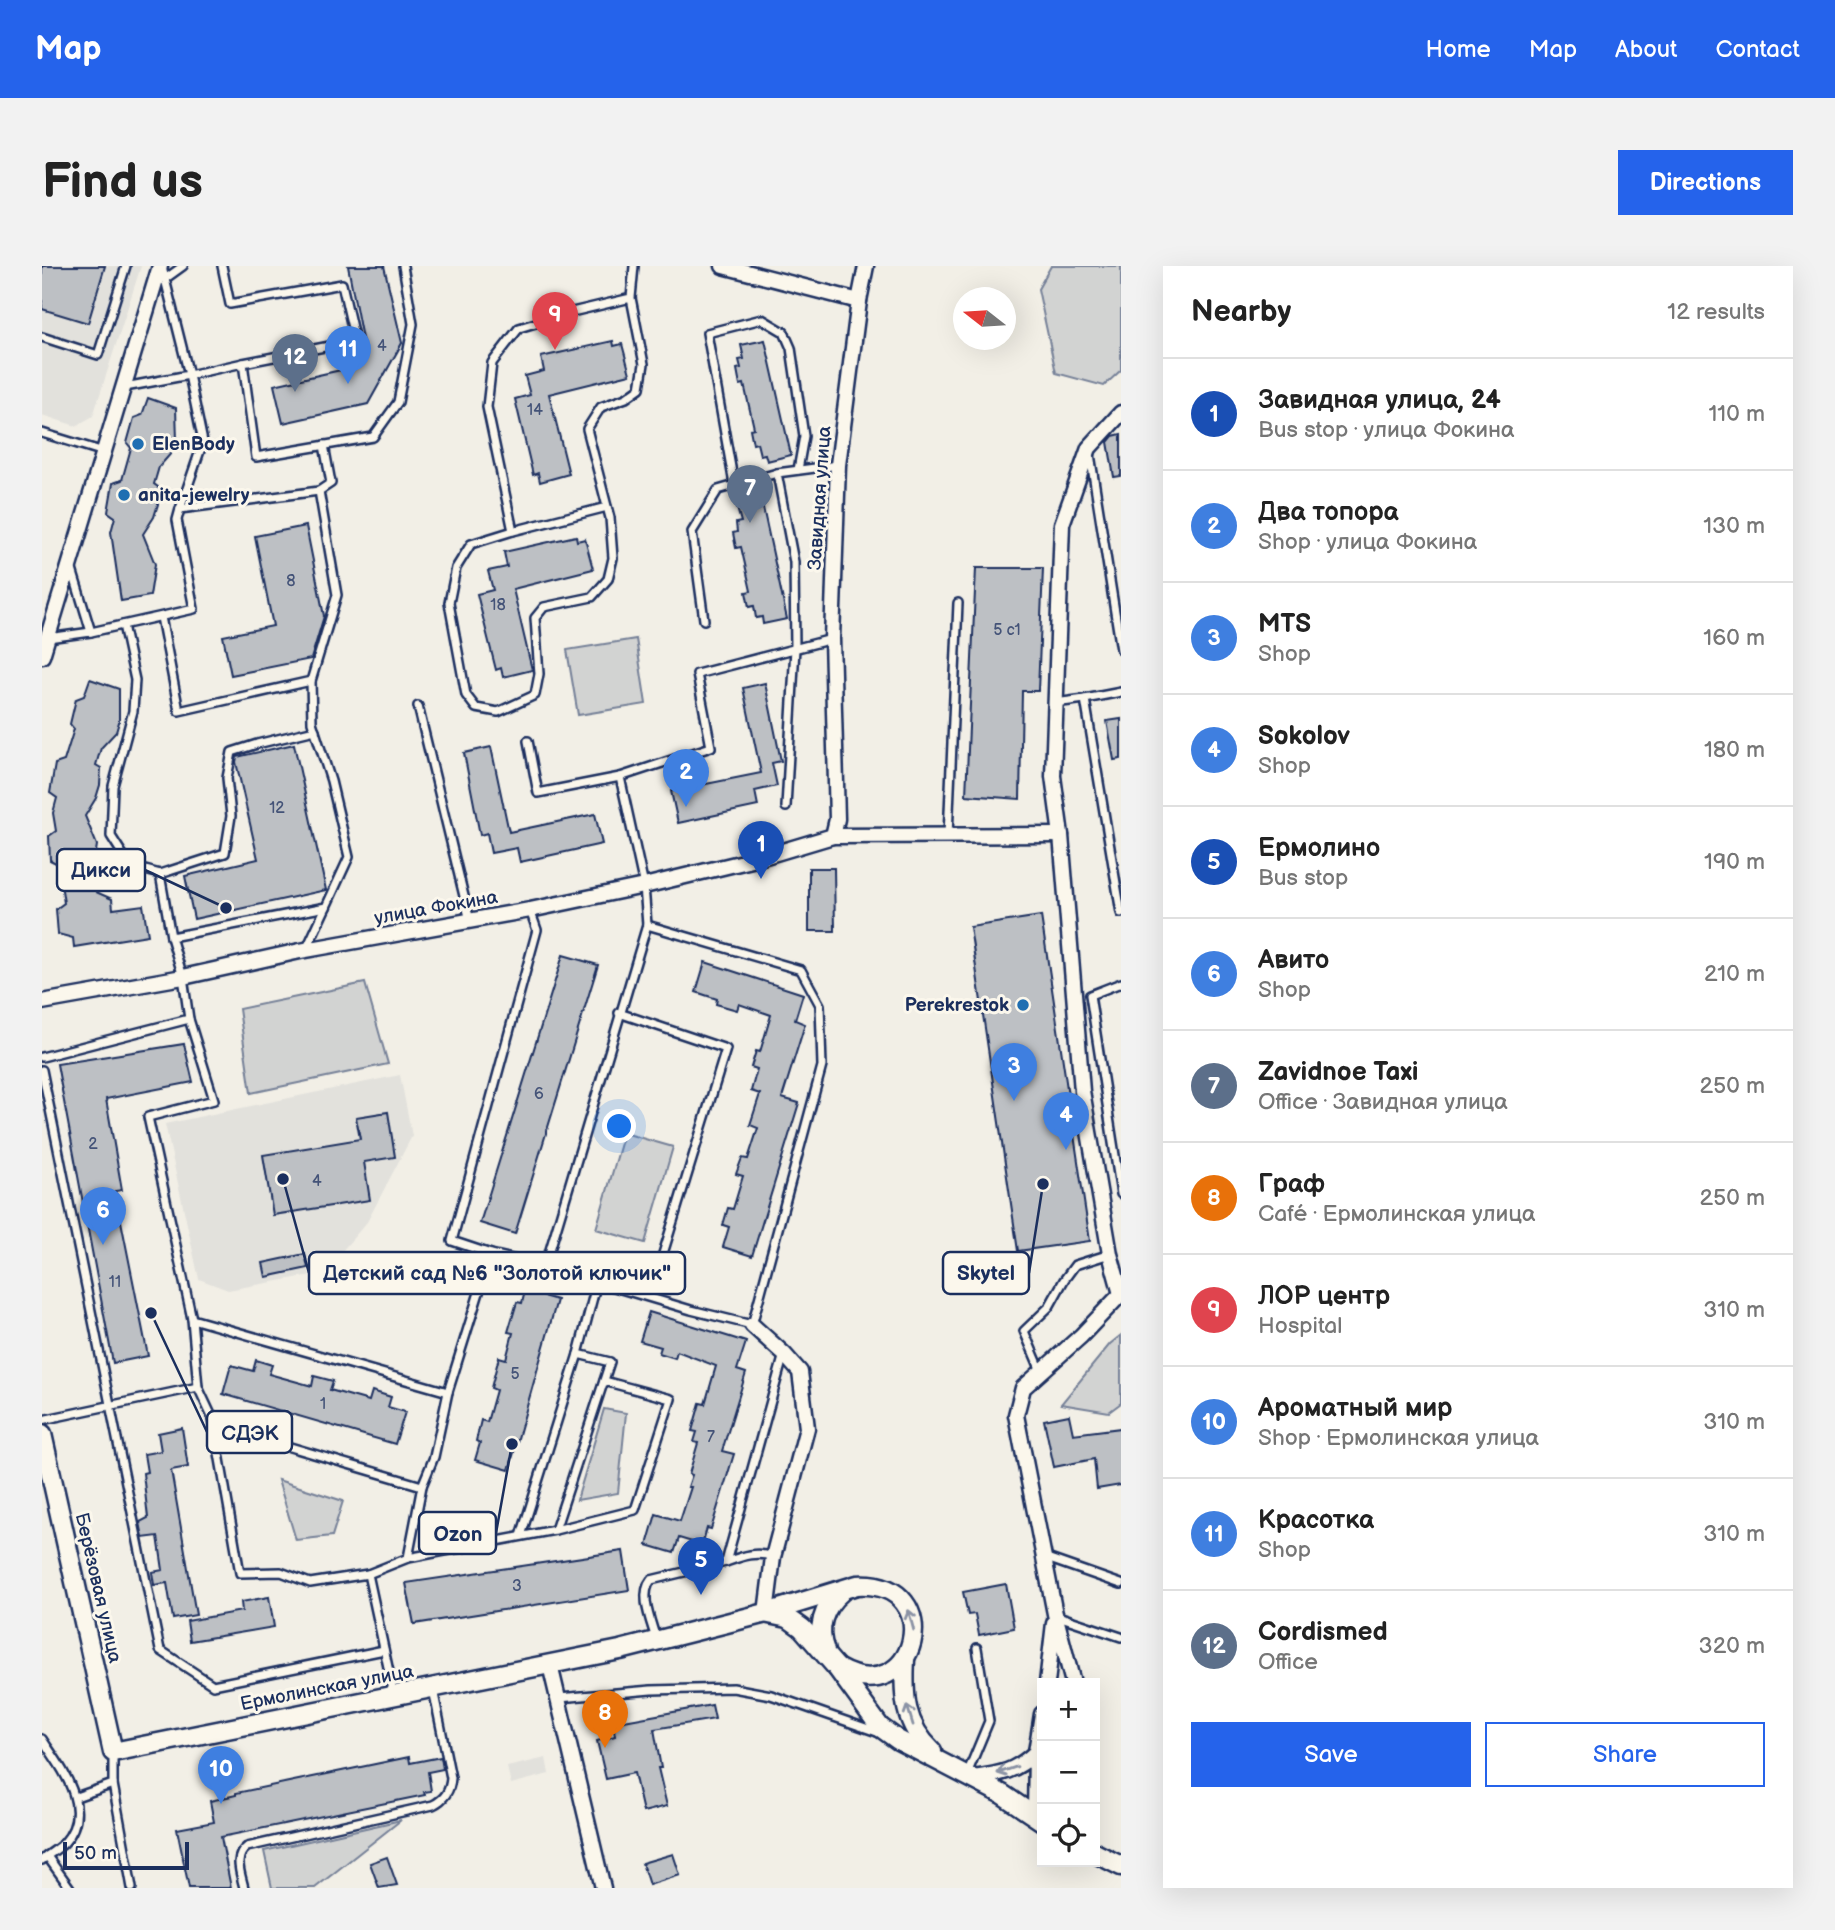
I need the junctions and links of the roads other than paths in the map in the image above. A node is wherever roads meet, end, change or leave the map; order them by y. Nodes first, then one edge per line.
1 (126, 266) edge
2 (183, 266) edge
3 (222, 266) edge
4 (403, 266) edge
5 (634, 266) edge
6 (723, 266) edge
7 (866, 266) edge
8 (162, 270) edge
9 (631, 298) junction
10 (859, 301) junction
11 (42, 337) edge
12 (243, 363) junction
13 (189, 375) junction
14 (123, 387) junction
15 (1121, 413) edge
16 (42, 433) edge
17 (324, 445) junction
18 (1089, 448) junction
19 (104, 452) junction
20 (838, 465) junction
21 (798, 470) junction
22 (777, 473) junction
23 (734, 484) junction
24 (320, 491) junction
25 (607, 507) junction
26 (180, 509) junction
27 (513, 531) junction
28 (70, 562) junction
29 (958, 603) dead end
30 (160, 617) junction
31 (704, 620) dead end
32 (123, 625) junction
33 (91, 632) junction
34 (832, 639) junction
35 (795, 648) junction
36 (44, 650) edge
37 (1121, 650) edge
38 (311, 681) junction
39 (1121, 692) edge
40 (1085, 699) junction
41 (1055, 704) junction
42 (418, 706) dead end
43 (315, 730) junction
44 (528, 741) dead end
45 (620, 777) junction
46 (786, 807) dead end
47 (1061, 835) junction
48 (833, 836) junction
49 (948, 836) junction
50 (160, 874) junction
51 (644, 886) junction
52 (326, 907) junction
53 (530, 910) junction
54 (1121, 913) edge
55 (470, 922) junction
56 (647, 925) junction
57 (171, 937) junction
58 (305, 951) junction
59 (183, 977) junction
60 (1121, 983) edge
61 (42, 1002) edge
62 (620, 1013) junction
63 (189, 1020) junction
64 (42, 1057) edge
65 (42, 1070) edge
66 (1121, 1194) edge
67 (491, 1254) junction
68 (1110, 1254) junction
69 (547, 1268) junction
70 (597, 1282) junction
71 (1121, 1294) edge
72 (650, 1296) junction
73 (192, 1319) junction
74 (752, 1325) junction
75 (784, 1353) junction
76 (578, 1354) junction
77 (1041, 1371) junction
78 (604, 1381) junction
79 (198, 1387) junction
80 (448, 1392) junction
81 (111, 1405) junction
82 (213, 1419) junction
83 (42, 1420) edge
84 (42, 1434) edge
85 (422, 1486) junction
86 (555, 1530) junction
87 (521, 1536) junction
88 (773, 1557) junction
89 (1043, 1557) junction
90 (408, 1558) junction
91 (726, 1562) junction
92 (368, 1574) junction
93 (1121, 1584) edge
94 (844, 1590) junction
95 (766, 1613) junction
96 (1055, 1615) junction
97 (1121, 1637) edge
98 (656, 1642) junction
99 (977, 1648) dead end
100 (384, 1650) junction
101 (905, 1659) junction
102 (832, 1662) junction
103 (550, 1665) junction
104 (1048, 1678) edge
105 (1072, 1678) edge
106 (433, 1689) junction
107 (394, 1696) junction
108 (559, 1698) junction
109 (42, 1739) edge
110 (898, 1740) junction
111 (1038, 1741) edge
112 (113, 1752) junction
113 (1036, 1752) junction
114 (942, 1761) junction
115 (970, 1776) junction
116 (113, 1784) junction
117 (76, 1797) junction
118 (1039, 1804) edge
119 (1037, 1812) edge
120 (1100, 1856) edge
121 (44, 1858) edge
122 (1121, 1866) edge
123 (70, 1888) edge
124 (132, 1888) edge
125 (244, 1888) edge
126 (603, 1888) edge

1 - 11 lane
2 - 8 lane
3 - 12 lane
4 - 17 lane
5 - 9 lane
6 - 10 street
7 - 10 street, Завидная улица
8 - 13 lane
8 - 14 street
9 - 25 lane
9 - 27 lane
10 - 20 street, Завидная улица
12 - 13 lane
12 - 17 lane
13 - 14 lane
13 - 26 lane
14 - 19 street
15 - 18 street
16 - 19 lane
17 - 24 lane
18 - 37 lane
18 - 41 street
19 - 28 street
20 - 21 lane
20 - 34 street, Завидная улица
21 - 22 lane
21 - 23 lane
22 - 23 lane
22 - 35 lane
23 - 31 lane
24 - 26 lane
24 - 38 lane
25 - 27 lane
25 - 27 lane
26 - 30 lane
28 - 33 lane
28 - 36 street
29 - 49 lane
30 - 32 lane
30 - 38 lane
32 - 33 lane
32 - 50 lane
33 - 36 lane
34 - 35 lane
34 - 48 street, Завидная улица
35 - 45 lane
35 - 46 lane
38 - 43 lane
39 - 40 lane
40 - 41 lane
40 - 54 lane
41 - 47 street
42 - 55 lane
43 - 50 lane
43 - 52 lane
44 - 45 lane
45 - 51 lane
47 - 49 street, улица Фокина
47 - 68 street
48 - 49 street, улица Фокина
48 - 51 street, улица Фокина
50 - 57 lane
51 - 53 street, улица Фокина
51 - 56 lane
52 - 57 lane
52 - 58 lane
53 - 55 street, улица Фокина
53 - 67 lane
55 - 58 street, улица Фокина
56 - 62 lane
56 - 74 lane
57 - 59 lane
58 - 59 street, улица Фокина
59 - 61 street, улица Фокина
59 - 63 lane
60 - 66 lane
62 - 69 lane
62 - 72 lane
63 - 64 lane
63 - 73 lane
65 - 81 lane
67 - 69 lane
67 - 80 lane
68 - 71 street
68 - 77 lane
69 - 70 lane
70 - 72 lane
70 - 76 lane
71 - 77 street
72 - 74 lane
73 - 79 lane
73 - 80 lane
74 - 75 street
75 - 88 street
75 - 91 lane
76 - 78 lane
76 - 87 lane
77 - 89 street
78 - 86 lane
78 - 86 lane
79 - 81 lane
79 - 82 lane
80 - 85 lane
81 - 83 lane
81 - 100 lane
82 - 85 lane
82 - 92 lane
84 - 112 street, Берёзовая улица
85 - 90 lane
86 - 87 lane
87 - 90 lane
88 - 91 lane
88 - 95 street
89 - 93 lane
89 - 96 street
90 - 92 lane
91 - 98 lane
92 - 100 lane
94 - 95 street, Ермолинская улица
101 -> 94 street
94 - 102 street
95 - 98 street, Ермолинская улица
95 - 102 street
96 - 97 lane
96 - 104 street
96 - 105 street
98 - 103 street, Ермолинская улица
99 - 115 lane
100 - 107 lane
101 - 102 street
114 -> 101 street
102 - 110 street
103 - 106 street, Ермолинская улица
103 - 108 street
106 - 107 street, Ермолинская улица
106 - 125 lane
107 - 112 street, Ермолинская улица
108 - 110 lane
108 - 126 street
109 - 117 lane
110 - 114 street
111 - 113 street
112 - 116 lane
113 -> 115 street
113 - 118 street
114 - 115 street
115 - 119 street
116 - 117 lane
116 - 124 lane
117 - 121 lane
120 - 122 street
121 - 123 lane

